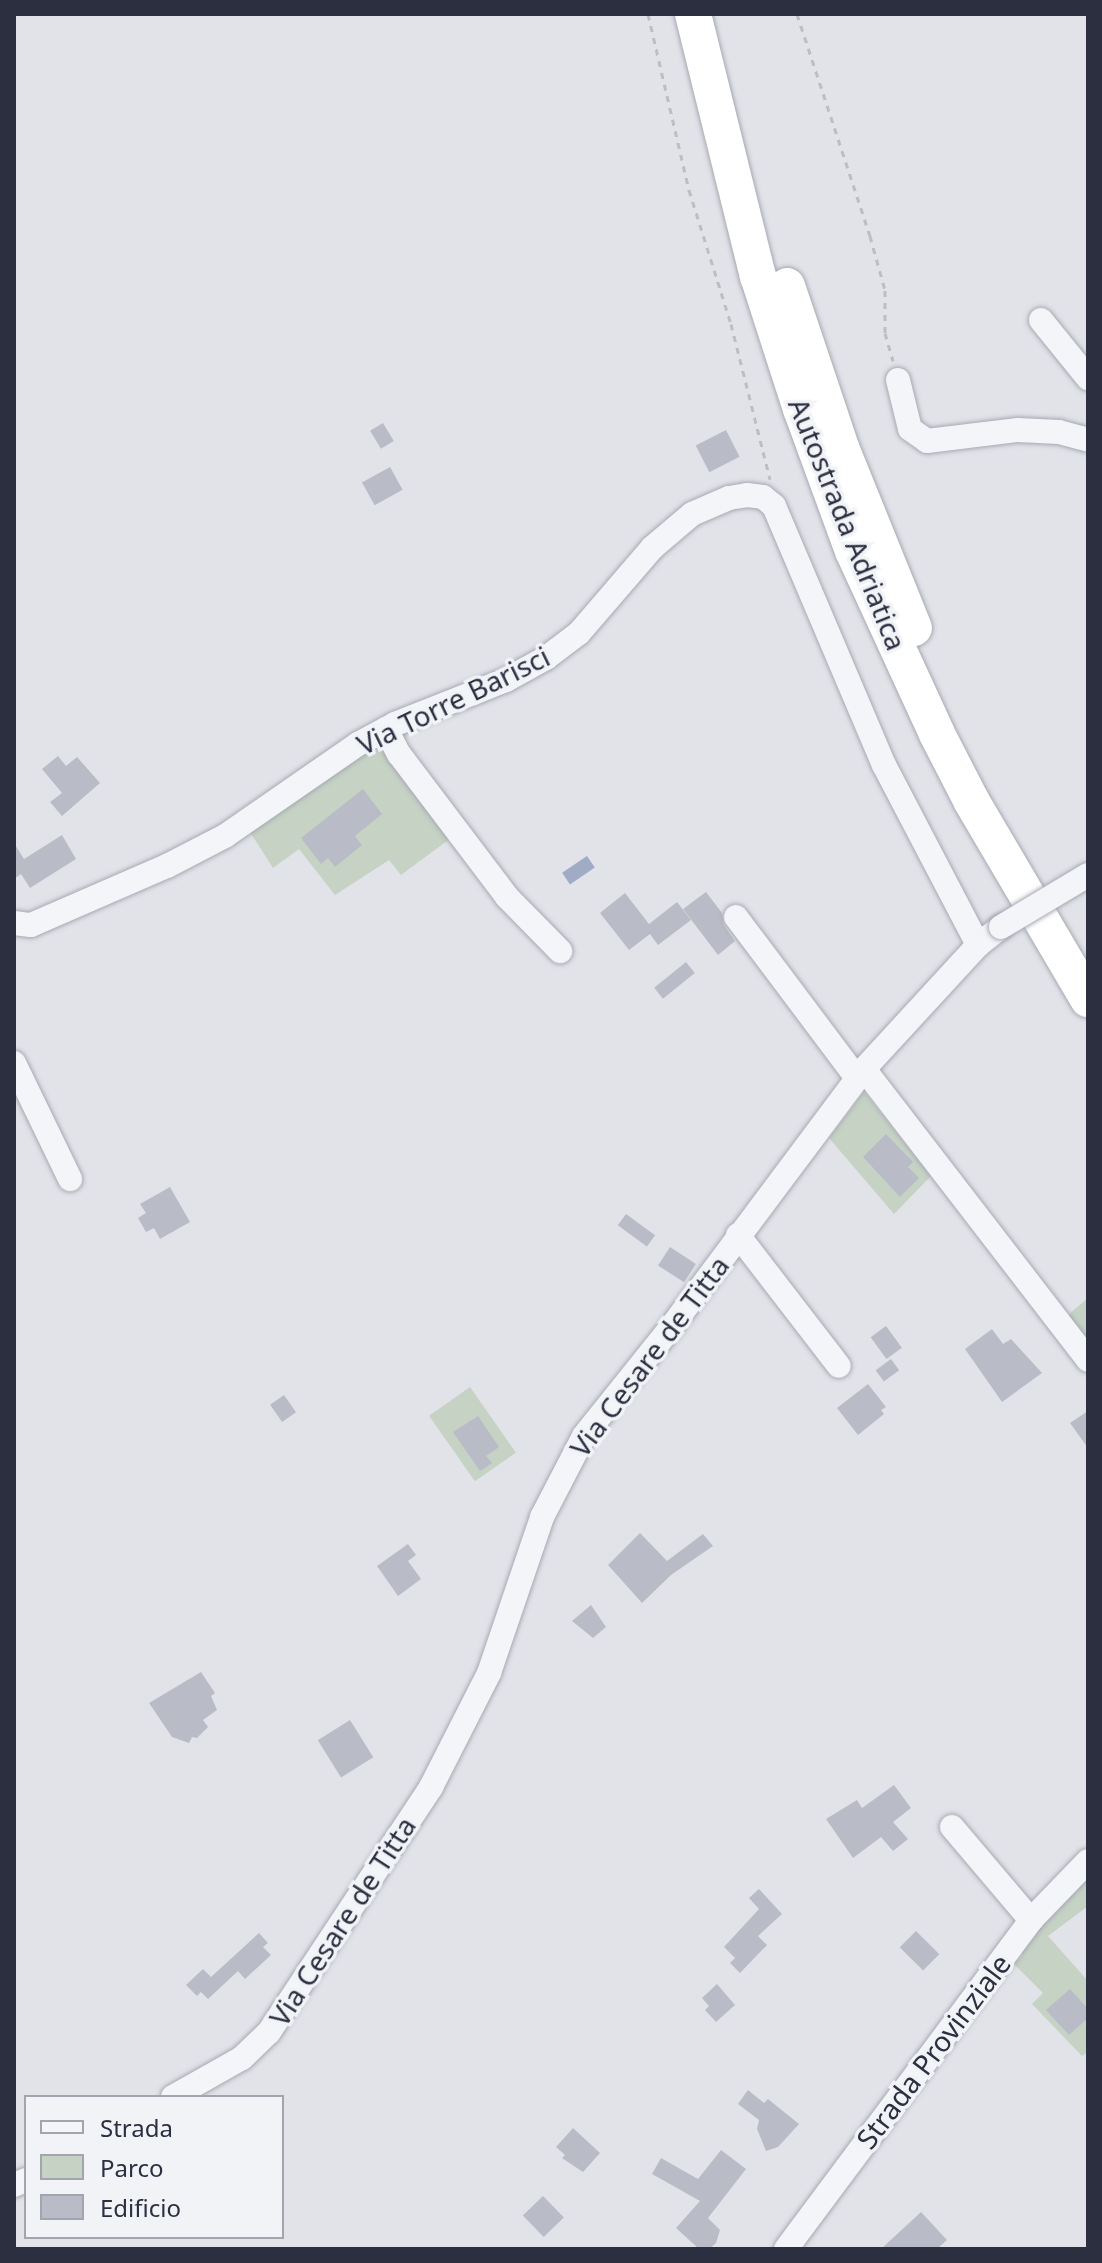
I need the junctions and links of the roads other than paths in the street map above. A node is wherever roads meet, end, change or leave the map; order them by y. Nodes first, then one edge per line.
1 (693, 14) edge
2 (718, 14) edge
3 (1041, 320) dead end
4 (1088, 378) edge
5 (898, 380) road end
6 (1088, 440) edge
7 (386, 729) junction
8 (1088, 875) edge
9 (736, 917) dead end
10 (14, 923) edge
11 (978, 945) junction
12 (560, 951) dead end
13 (1088, 953) edge
14 (1088, 999) edge
15 (14, 1063) edge
16 (860, 1074) junction
17 (70, 1179) dead end
18 (738, 1235) junction
19 (1088, 1360) edge
20 (839, 1366) dead end
21 (952, 1827) dead end
22 (1088, 1861) edge
23 (1031, 1920) junction
24 (177, 2095) edge
25 (786, 2249) edge

1 - 14 highway, Autostrada Adriatica
2 - 13 highway, Autostrada Adriatica
3 - 4 street
5 - 6 street
7 - 10 street, Via Torre Barisci
7 - 11 street, Via Torre Barisci
7 - 12 street
8 - 11 street, Via Cesare de Titta, bridge
9 - 16 street
11 - 16 street, Via Cesare de Titta
15 - 17 street
16 - 18 street, Via Cesare de Titta
16 - 19 street
18 - 20 street
18 - 24 street, Via Cesare de Titta
21 - 23 street
22 - 23 street, Strada Provinziale
23 - 25 street, Strada Provinziale

